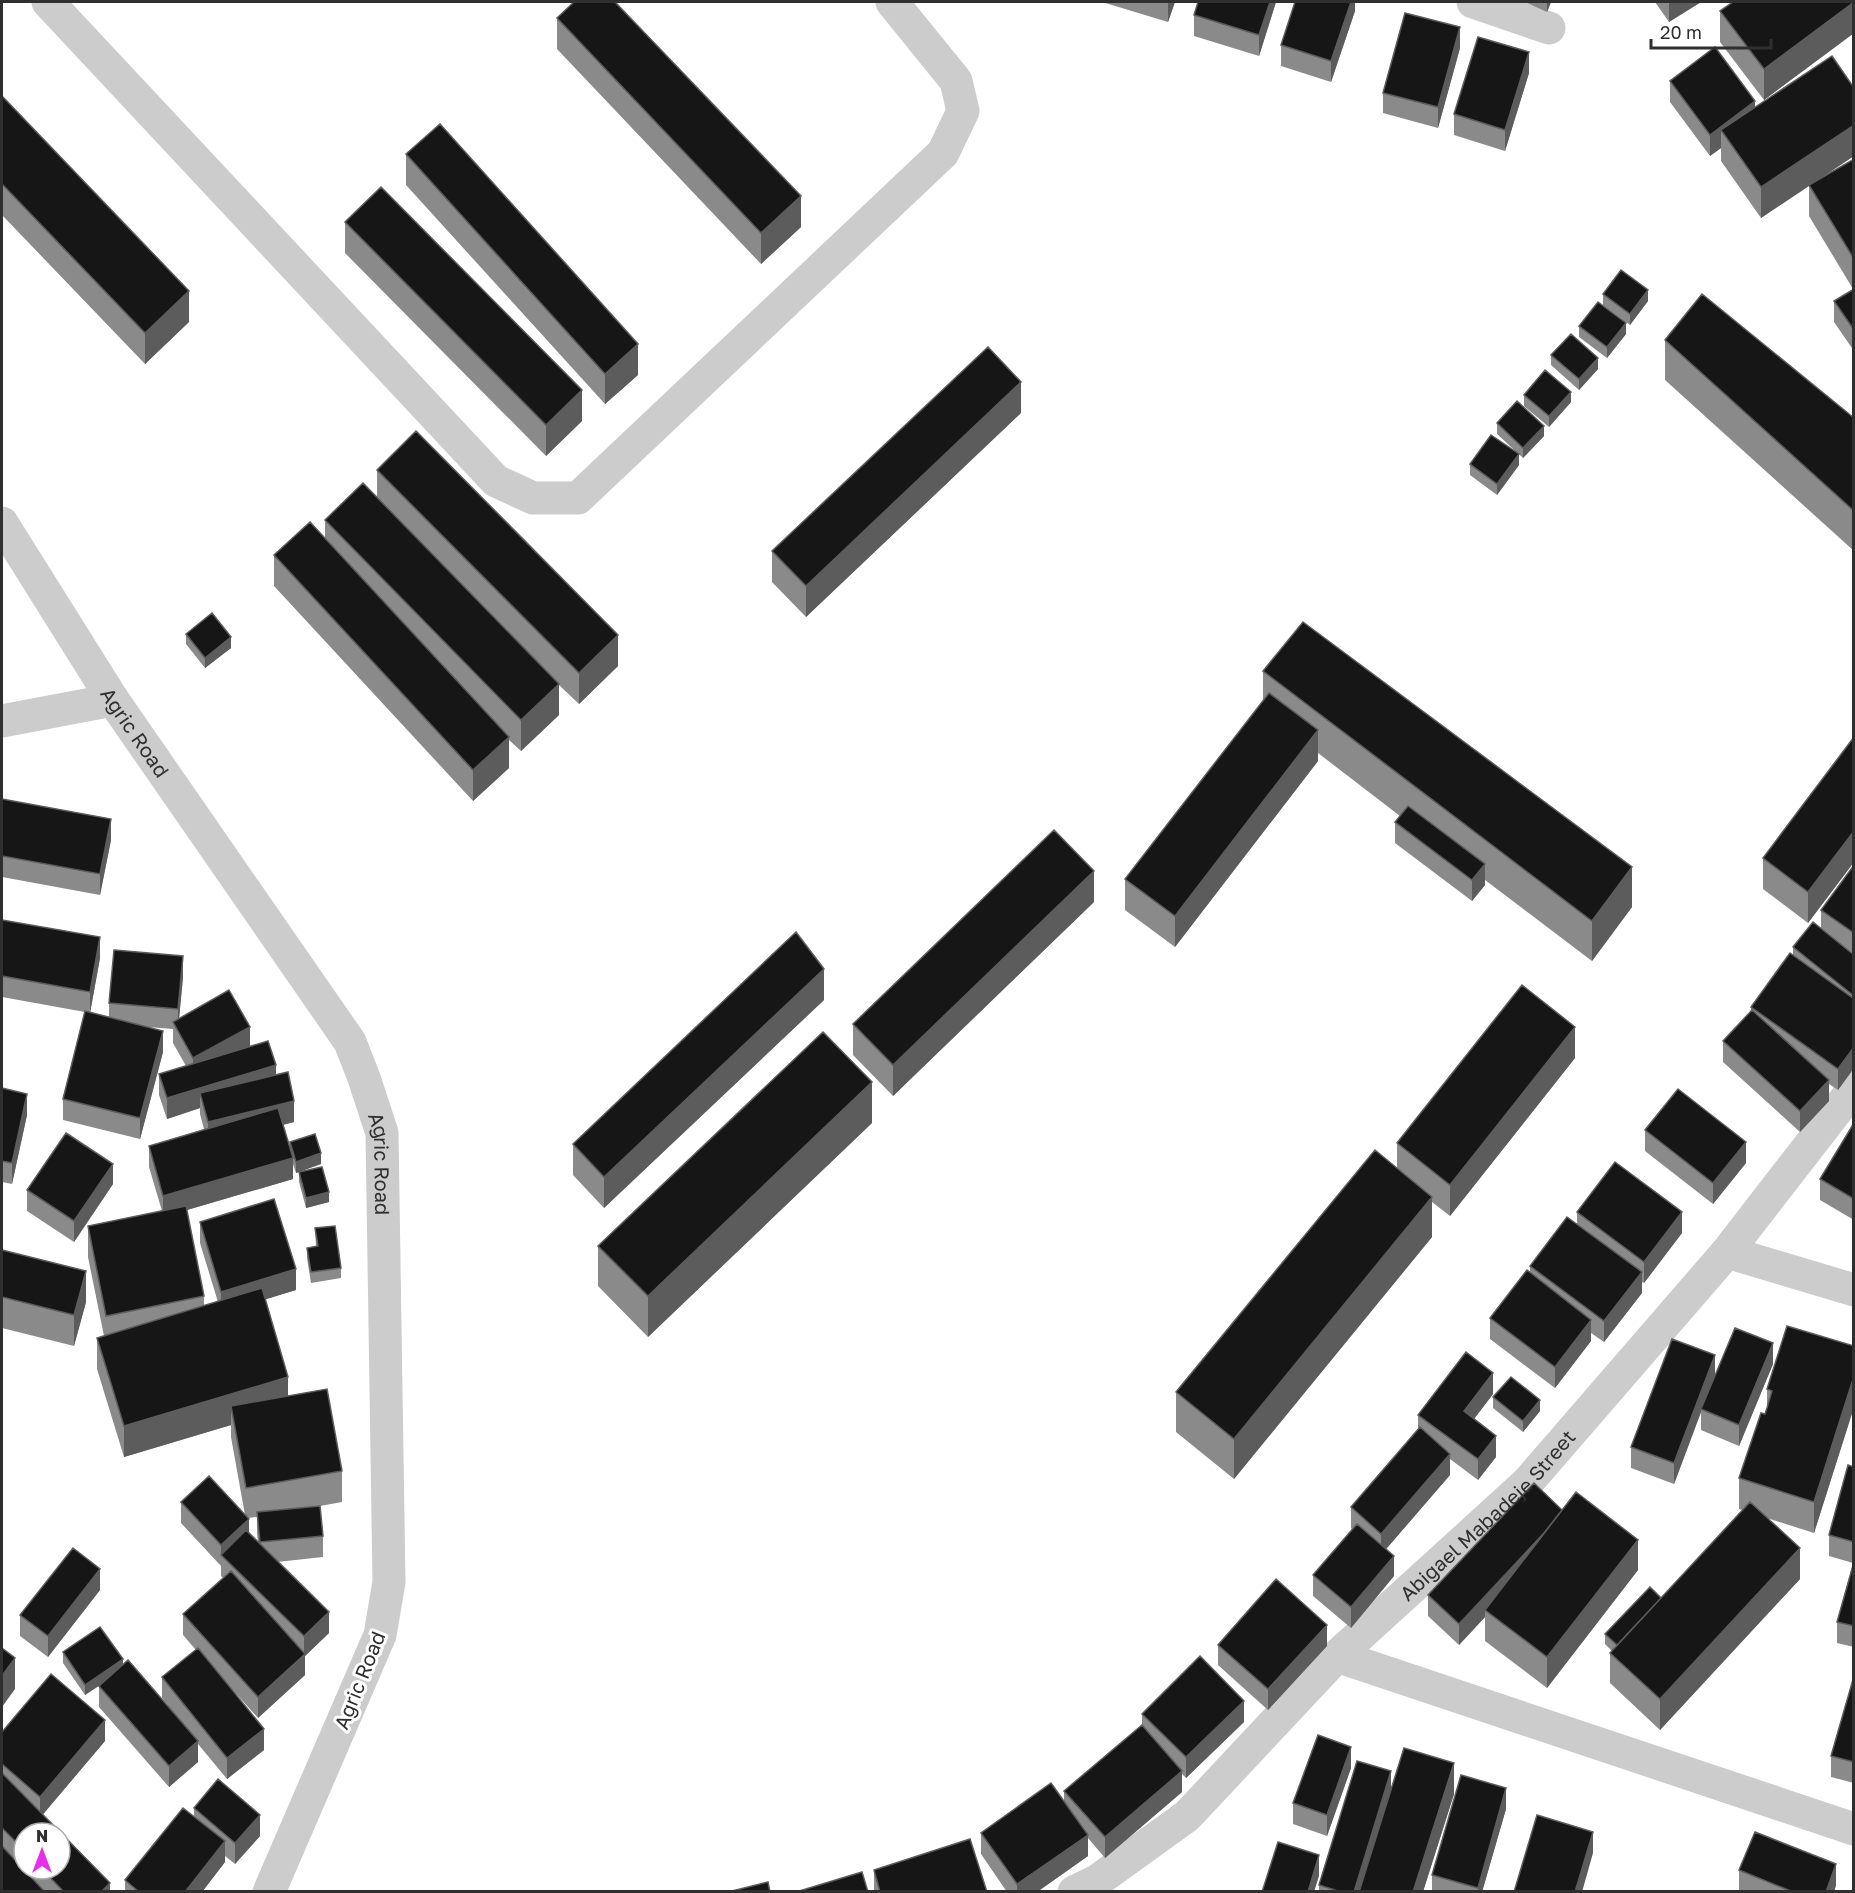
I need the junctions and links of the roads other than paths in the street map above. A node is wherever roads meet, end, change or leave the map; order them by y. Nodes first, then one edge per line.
1 (48, 2) edge
2 (892, 2) edge
3 (1473, 2) edge
4 (1549, 28) dead end
5 (2, 523) edge
6 (113, 700) junction
7 (2, 721) edge
8 (1854, 1088) edge
9 (1727, 1252) junction
10 (1854, 1290) edge
11 (1337, 1656) junction
12 (1854, 1829) edge
13 (269, 1892) edge
14 (1074, 1892) edge

1 - 2 street
3 - 4 street
5 - 6 street, Agric Road
6 - 7 street
6 - 13 street, Agric Road
8 - 9 street, Abigael Mabadeje Street
9 - 10 street
9 - 11 street, Abigael Mabadeje Street
11 - 12 street
11 - 14 street, Abigael Mabadeje Street

